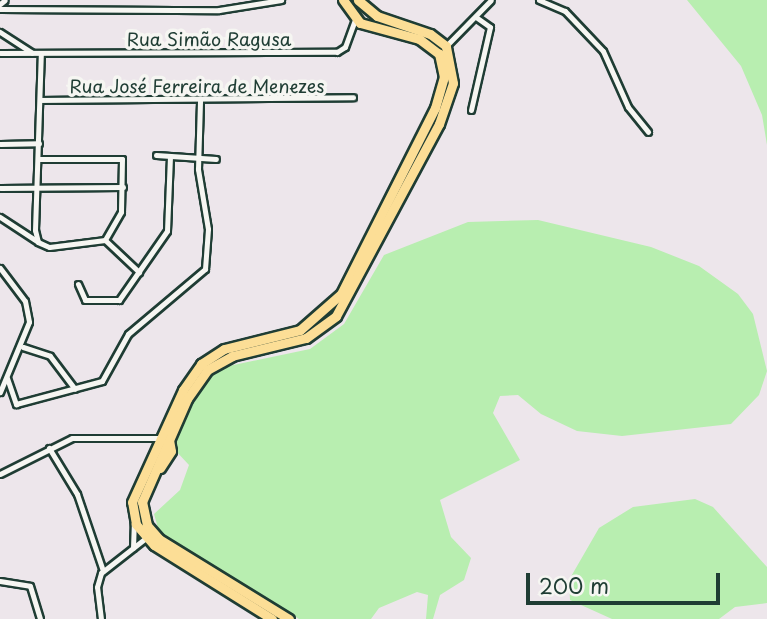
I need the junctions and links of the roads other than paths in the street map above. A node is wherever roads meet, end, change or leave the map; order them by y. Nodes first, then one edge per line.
1 (5, 0) edge
2 (281, 0) edge
3 (356, 0) edge
4 (491, 0) edge
5 (540, 0) edge
6 (341, 1) edge
7 (0, 7) edge
8 (477, 18) junction
9 (355, 19) junction
10 (392, 22) junction
11 (0, 33) edge
12 (446, 46) junction
13 (0, 53) edge
14 (32, 53) junction
15 (41, 53) junction
16 (353, 97) dead end
17 (40, 100) junction
18 (200, 100) junction
19 (471, 110) dead end
20 (648, 132) dead end
21 (39, 143) junction
22 (0, 144) edge
23 (156, 155) dead end
24 (170, 156) junction
25 (198, 158) junction
26 (38, 159) junction
27 (216, 159) dead end
28 (37, 187) junction
29 (123, 187) junction
30 (0, 188) edge
31 (0, 217) edge
32 (105, 240) junction
33 (38, 242) junction
34 (0, 268) edge
35 (139, 272) junction
36 (78, 284) dead end
37 (23, 346) junction
38 (7, 378) junction
39 (75, 389) junction
40 (0, 392) edge
41 (165, 439) junction
42 (49, 448) junction
43 (0, 474) edge
44 (133, 513) junction
45 (149, 535) junction
46 (131, 551) junction
47 (102, 572) junction
48 (0, 581) edge
49 (40, 619) edge
50 (101, 619) edge
51 (272, 619) edge
52 (289, 619) edge

1 - 7 street
2 - 7 street
3 - 6 street
3 - 10 main road
4 - 8 street
5 - 20 street
6 - 9 main road
8 - 12 street
8 - 19 street
9 - 10 main road
9 - 15 street, Rua Simão Ragusa
9 - 41 main road
10 - 12 main road
11 - 14 street
12 - 41 main road
13 - 14 street
14 - 15 street
15 - 17 street
16 - 18 street, Rua José Ferreira de Menezes
17 - 18 street, Rua José Ferreira de Menezes
17 - 21 street
18 - 25 street
21 - 22 street
21 - 26 street
23 - 24 street
24 - 25 street
24 - 35 street
25 - 27 street
25 - 39 street
26 - 28 street
26 - 29 street
28 - 29 street
28 - 30 street
28 - 33 street
29 - 32 street
31 - 33 street
32 - 33 street
32 - 35 street
34 - 37 street
35 - 36 street
37 - 38 street
37 - 39 street
38 - 39 street
38 - 40 street
41 - 42 street
41 - 44 main road
41 - 45 main road
42 - 43 street
42 - 47 street
44 - 45 main road
44 - 46 street
45 - 46 street
45 - 51 main road
45 - 52 main road
46 - 47 street
47 - 50 street
48 - 49 street

